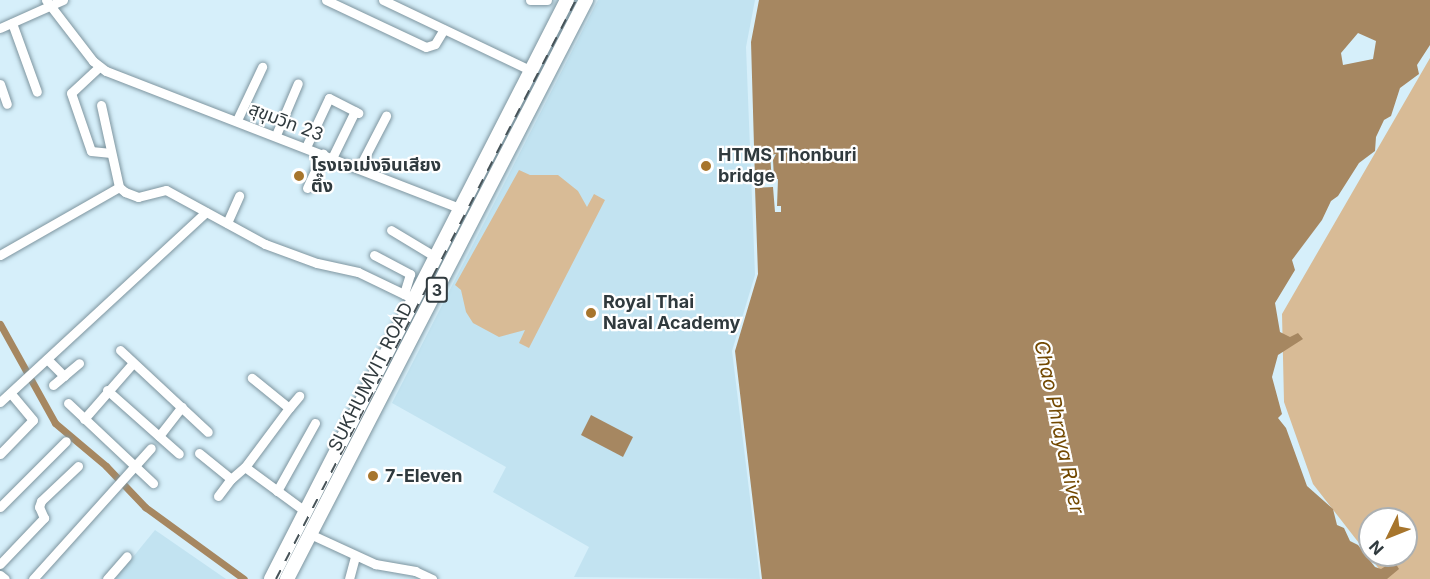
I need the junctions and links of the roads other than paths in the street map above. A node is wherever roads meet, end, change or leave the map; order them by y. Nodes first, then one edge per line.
1 (63, 0) edge
2 (326, 0) edge
3 (383, 0) edge
4 (530, 0) edge
5 (547, 0) edge
6 (567, 0) edge
7 (586, 0) edge
8 (49, 3) edge
9 (12, 23) junction
10 (572, 26) junction
11 (0, 28) edge
12 (444, 28) junction
13 (550, 32) junction
14 (560, 50) junction
15 (99, 67) junction
16 (262, 68) dead end
17 (532, 71) junction
18 (298, 83) dead end
19 (0, 84) edge
20 (37, 92) dead end
21 (7, 104) dead end
22 (101, 105) dead end
23 (386, 116) dead end
24 (237, 120) junction
25 (276, 135) junction
26 (306, 147) junction
27 (111, 153) junction
28 (328, 156) junction
29 (359, 168) junction
30 (119, 187) junction
31 (307, 188) dead end
32 (239, 196) dead end
33 (460, 209) junction
34 (206, 212) junction
35 (227, 223) junction
36 (391, 230) dead end
37 (0, 255) edge
38 (374, 255) dead end
39 (436, 257) junction
40 (409, 296) junction
41 (120, 350) dead end
42 (47, 359) junction
43 (79, 363) dead end
44 (133, 363) junction
45 (64, 376) junction
46 (252, 378) dead end
47 (53, 386) dead end
48 (107, 390) junction
49 (10, 393) junction
50 (298, 396) dead end
51 (0, 402) edge
52 (68, 403) dead end
53 (182, 407) junction
54 (290, 408) junction
55 (84, 419) junction
56 (315, 423) dead end
57 (208, 432) dead end
58 (159, 436) junction
59 (66, 441) dead end
60 (151, 448) dead end
61 (199, 453) dead end
62 (0, 454) edge
63 (179, 454) dead end
64 (78, 466) dead end
65 (245, 467) junction
66 (135, 468) junction
67 (231, 479) junction
68 (153, 483) dead end
69 (277, 491) junction
70 (218, 496) dead end
71 (0, 507) edge
72 (305, 512) junction
73 (310, 534) junction
74 (127, 556) dead end
75 (355, 556) junction
76 (0, 564) edge
77 (0, 574) edge
78 (5, 579) edge
79 (33, 579) edge
80 (106, 579) edge
81 (271, 579) edge
82 (287, 579) edge
83 (349, 579) edge
84 (432, 579) edge

1 - 8 street
2 - 12 street
3 - 12 street
4 - 5 street
6 - 13 highway, SUKHUMVIT ROAD / 3
7 - 10 highway, SUKHUMVIT ROAD / 3
8 - 9 street
8 - 15 street
9 - 11 street
9 - 20 street
10 - 13 highway
10 - 14 highway, SUKHUMVIT ROAD / 3
12 - 17 street
13 - 14 highway
13 - 17 highway, SUKHUMVIT ROAD / 3
14 - 73 highway, SUKHUMVIT ROAD / 3
15 - 24 street, สุขุมวิท 23
15 - 27 street
16 - 24 street
17 - 33 highway, SUKHUMVIT ROAD / 3
18 - 25 street
19 - 21 street
22 - 27 street
23 - 29 street
24 - 25 street, สุขุมวิท 23
25 - 26 street, สุขุมวิท 23
26 - 28 street, สุขุมวิท 23
26 - 28 street
27 - 30 street
28 - 29 street, สุขุมวิท 23
28 - 31 street
29 - 33 street, สุขุมวิท 23
30 - 34 street
30 - 37 street
32 - 35 street
33 - 39 highway, SUKHUMVIT ROAD / 3
34 - 35 street
34 - 42 street
35 - 40 street
36 - 39 street
38 - 40 street
39 - 40 highway, SUKHUMVIT ROAD / 3
40 - 72 highway, SUKHUMVIT ROAD / 3
41 - 44 street
42 - 45 street
42 - 49 street
43 - 45 street
44 - 48 street
44 - 53 street
45 - 47 street
46 - 54 street
48 - 55 street
48 - 58 street
49 - 51 street
49 - 62 street
50 - 54 street
52 - 55 street
53 - 57 street
53 - 58 street
54 - 65 street
55 - 66 street
56 - 69 street
58 - 63 street
59 - 71 street
60 - 66 street
61 - 67 street
64 - 76 street
65 - 67 street
65 - 69 street
66 - 68 street
66 - 79 street
67 - 70 street
69 - 72 street
72 - 81 highway, SUKHUMVIT ROAD / 3
73 - 75 street
73 - 82 highway, SUKHUMVIT ROAD / 3
74 - 80 street
75 - 83 street
75 - 84 street
77 - 78 street

